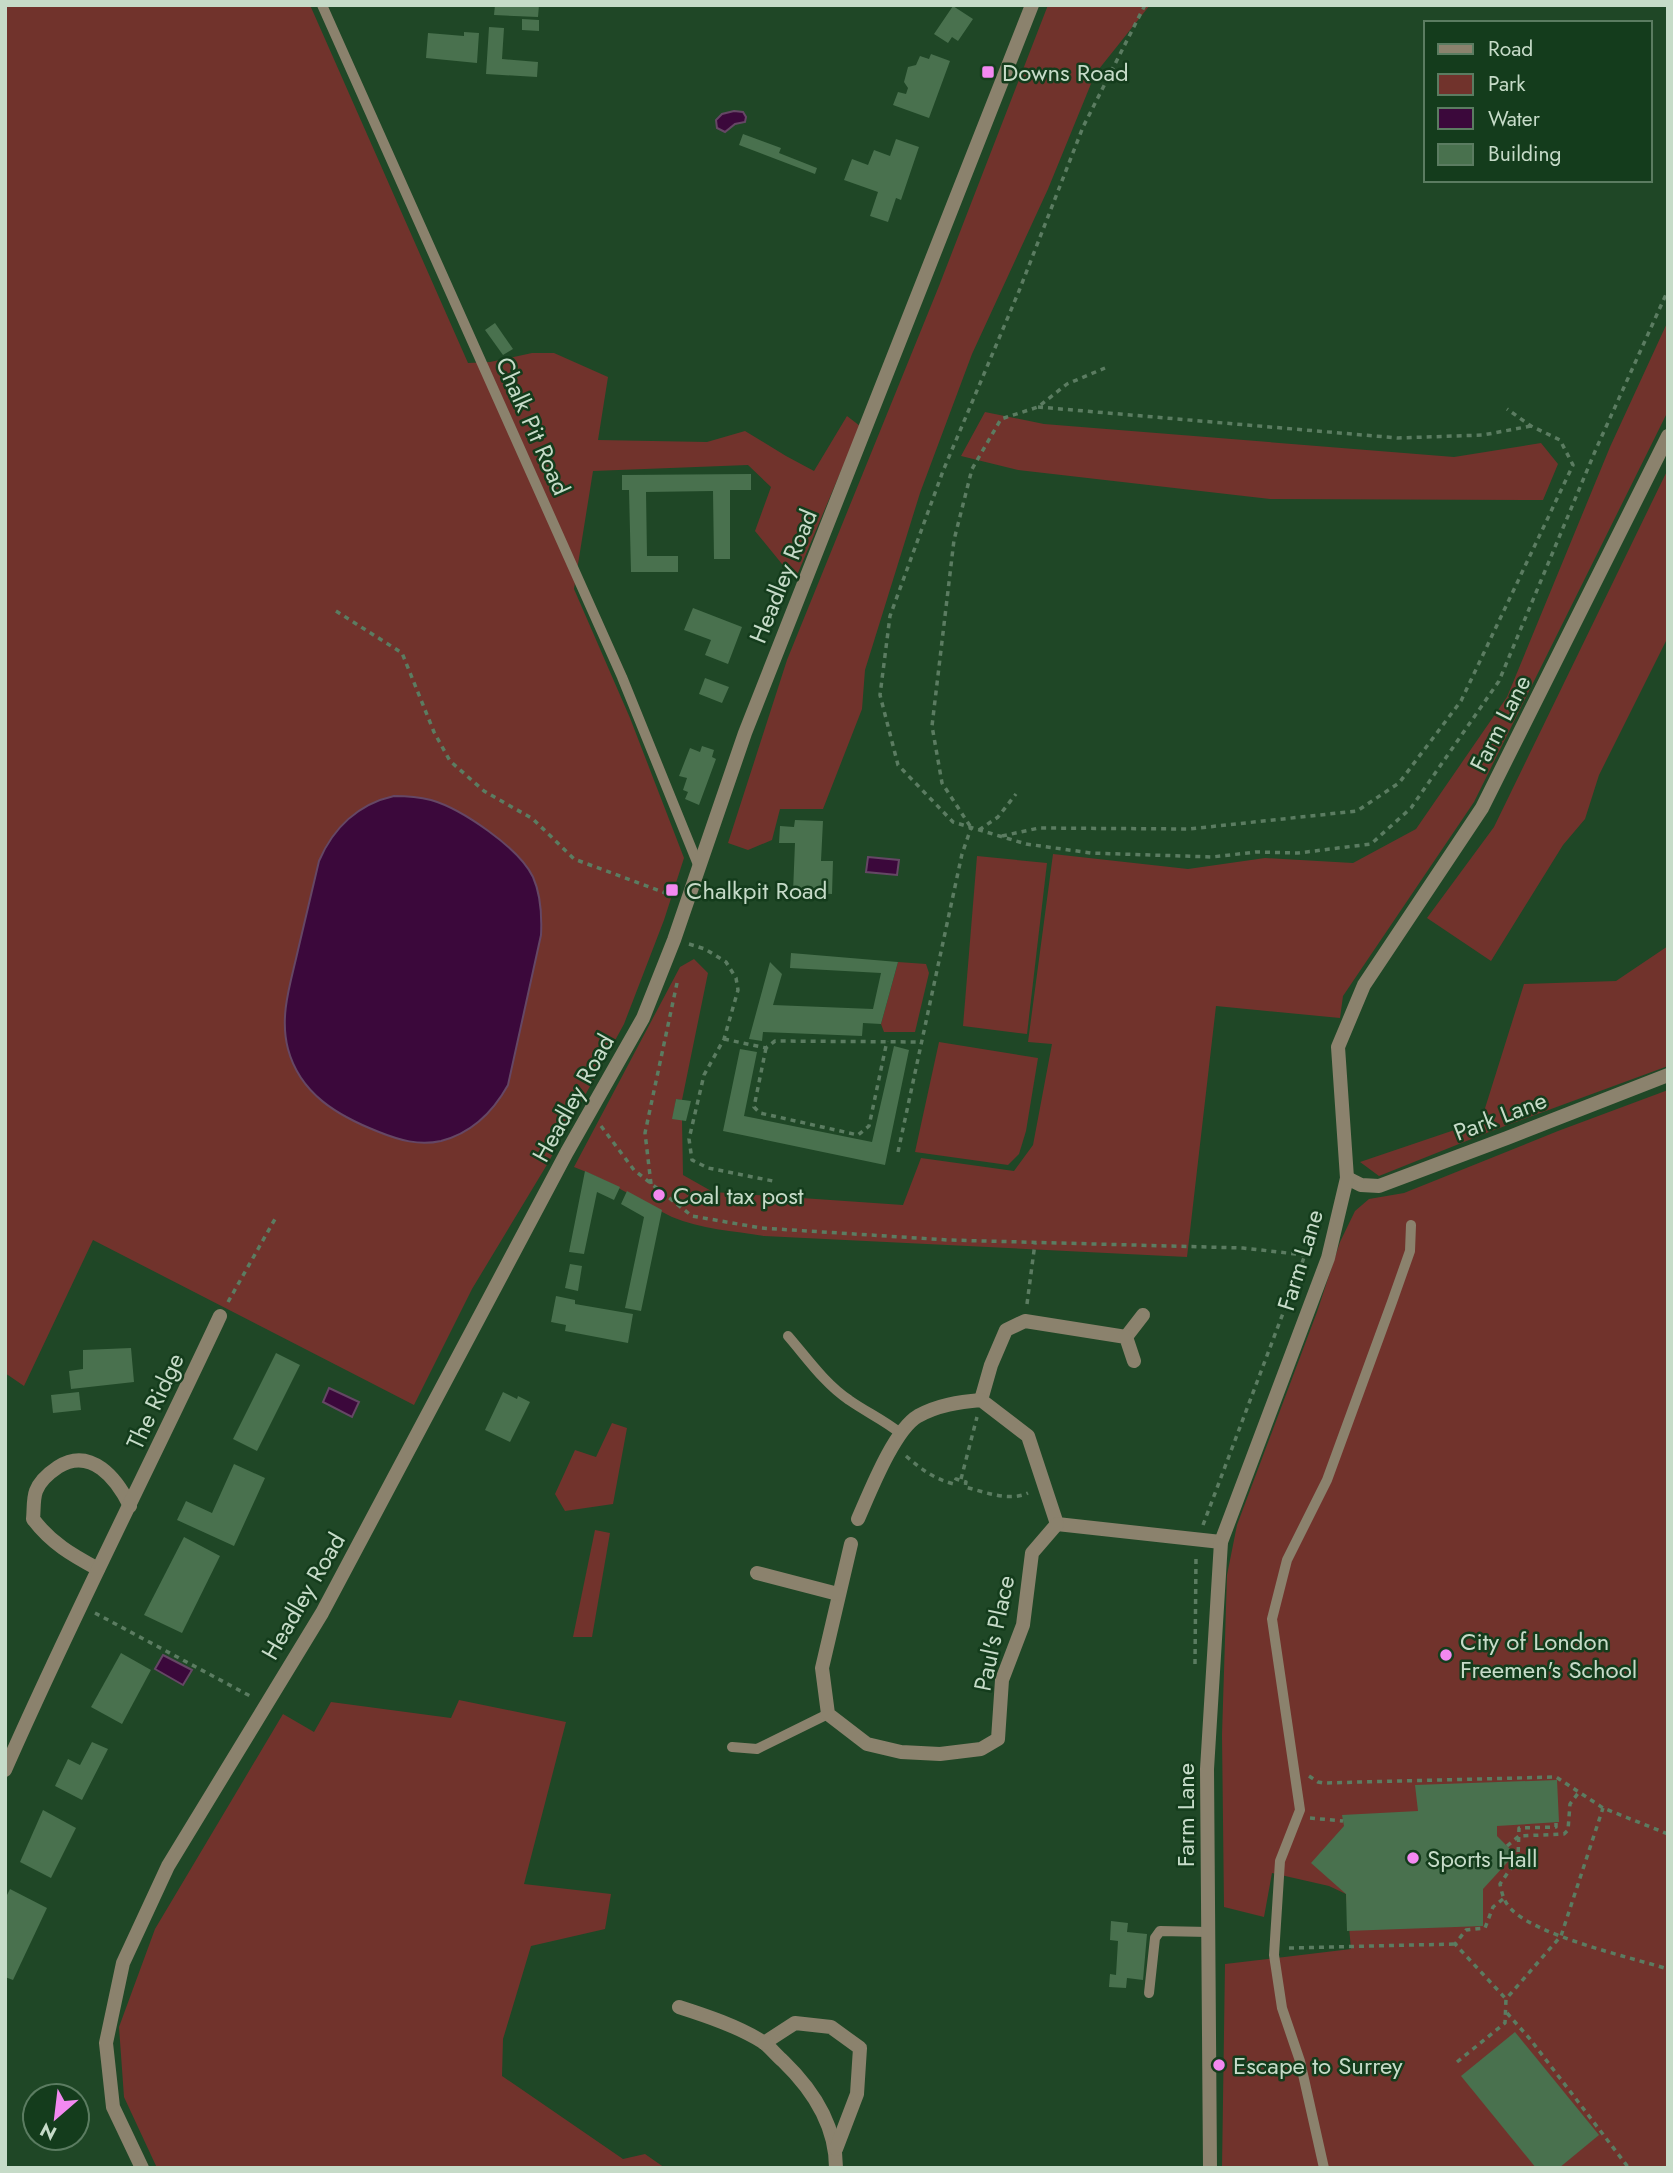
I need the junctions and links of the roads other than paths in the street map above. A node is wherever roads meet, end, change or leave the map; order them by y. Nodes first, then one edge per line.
1 (322, 5) edge
2 (1032, 5) edge
3 (1668, 436) edge
4 (699, 867) junction
5 (1668, 1075) edge
6 (1347, 1178) junction
7 (1411, 1225) dead end
8 (1143, 1315) dead end
9 (220, 1316) road end
10 (788, 1336) dead end
11 (1126, 1337) junction
12 (1134, 1361) dead end
13 (981, 1400) junction
14 (897, 1439) junction
15 (131, 1506) junction
16 (859, 1518) dead end
17 (1057, 1524) junction
18 (1221, 1542) junction
19 (851, 1544) dead end
20 (98, 1569) junction
21 (757, 1573) dead end
22 (838, 1594) junction
23 (828, 1714) junction
24 (732, 1747) dead end
25 (5, 1770) edge
26 (1208, 1932) junction
27 (1149, 1993) dead end
28 (678, 2007) dead end
29 (764, 2043) junction
30 (836, 2149) junction
31 (142, 2168) edge
32 (836, 2168) edge
33 (1210, 2168) edge
34 (1324, 2168) edge

1 - 4 lane, Chalk Pit Road
2 - 4 street, Headley Road
3 - 6 street, Farm Lane
4 - 31 street, Headley Road
5 - 6 street, Park Lane
6 - 18 street, Farm Lane
7 - 34 lane
8 - 11 street
9 - 15 street, The Ridge
10 - 14 lane
11 - 12 street
11 - 13 street
13 - 14 street
13 - 17 street
14 - 16 street
15 - 20 street, The Ridge
15 - 20 street, The Ridge
17 - 18 street
17 - 23 street, Paul's Place
18 - 26 street, Farm Lane
19 - 22 street
20 - 25 street, The Ridge
21 - 22 street
22 - 23 street
23 - 24 lane
26 - 27 lane
26 - 33 street, Farm Lane
28 - 29 street
29 - 30 street
29 - 30 street
30 - 32 street

